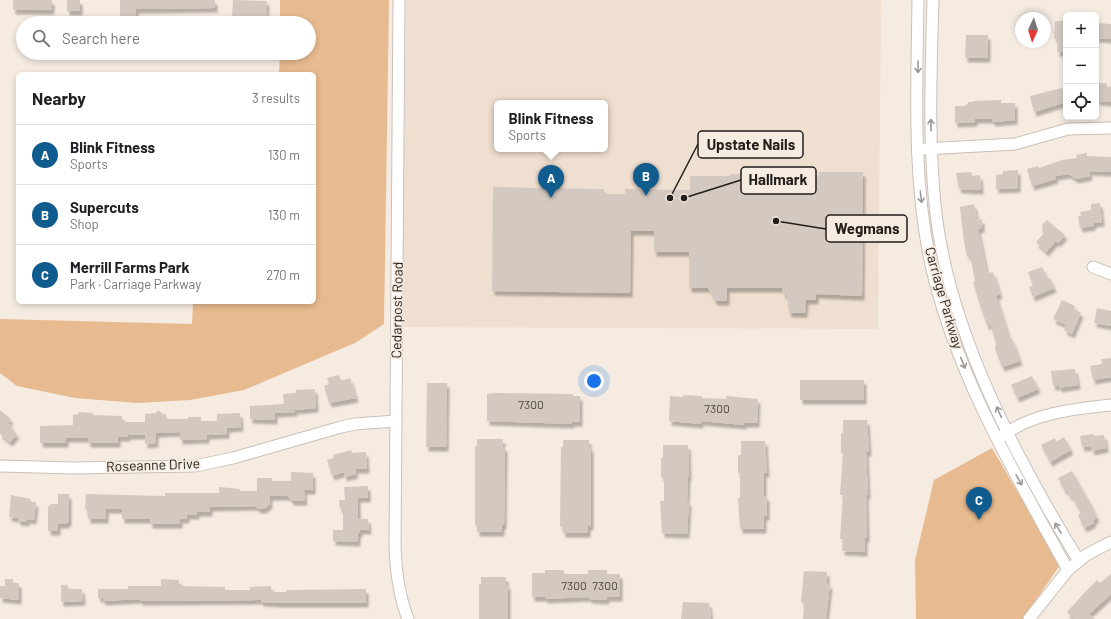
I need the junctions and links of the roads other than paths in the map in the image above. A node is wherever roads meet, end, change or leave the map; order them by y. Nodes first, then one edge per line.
1 (399, 0) edge
2 (918, 0) edge
3 (933, 0) edge
4 (918, 44) junction
5 (932, 44) junction
6 (1111, 128) edge
7 (918, 149) junction
8 (931, 149) junction
9 (1093, 267) dead end
10 (1111, 274) edge
11 (1111, 405) edge
12 (396, 421) junction
13 (1008, 432) junction
14 (997, 440) junction
15 (0, 466) edge
16 (1111, 542) edge
17 (1078, 561) junction
18 (1068, 570) junction
19 (408, 619) edge
20 (1029, 619) edge

1 - 12 street, Cedarpost Road
2 - 4 street, Carriage Parkway
3 - 5 street, Carriage Parkway
4 - 5 street
4 -> 7 street, Carriage Parkway
8 -> 5 street, Carriage Parkway
6 - 8 street
7 - 8 street
7 -> 14 street, Carriage Parkway
13 -> 8 street, Carriage Parkway
9 - 10 street
11 - 13 street
12 - 15 street, Roseanne Drive
12 - 19 street, Cedarpost Road
13 - 14 street
17 -> 13 street, Carriage Parkway
14 -> 18 street, Carriage Parkway
16 - 17 street
17 - 18 street
18 - 20 street

